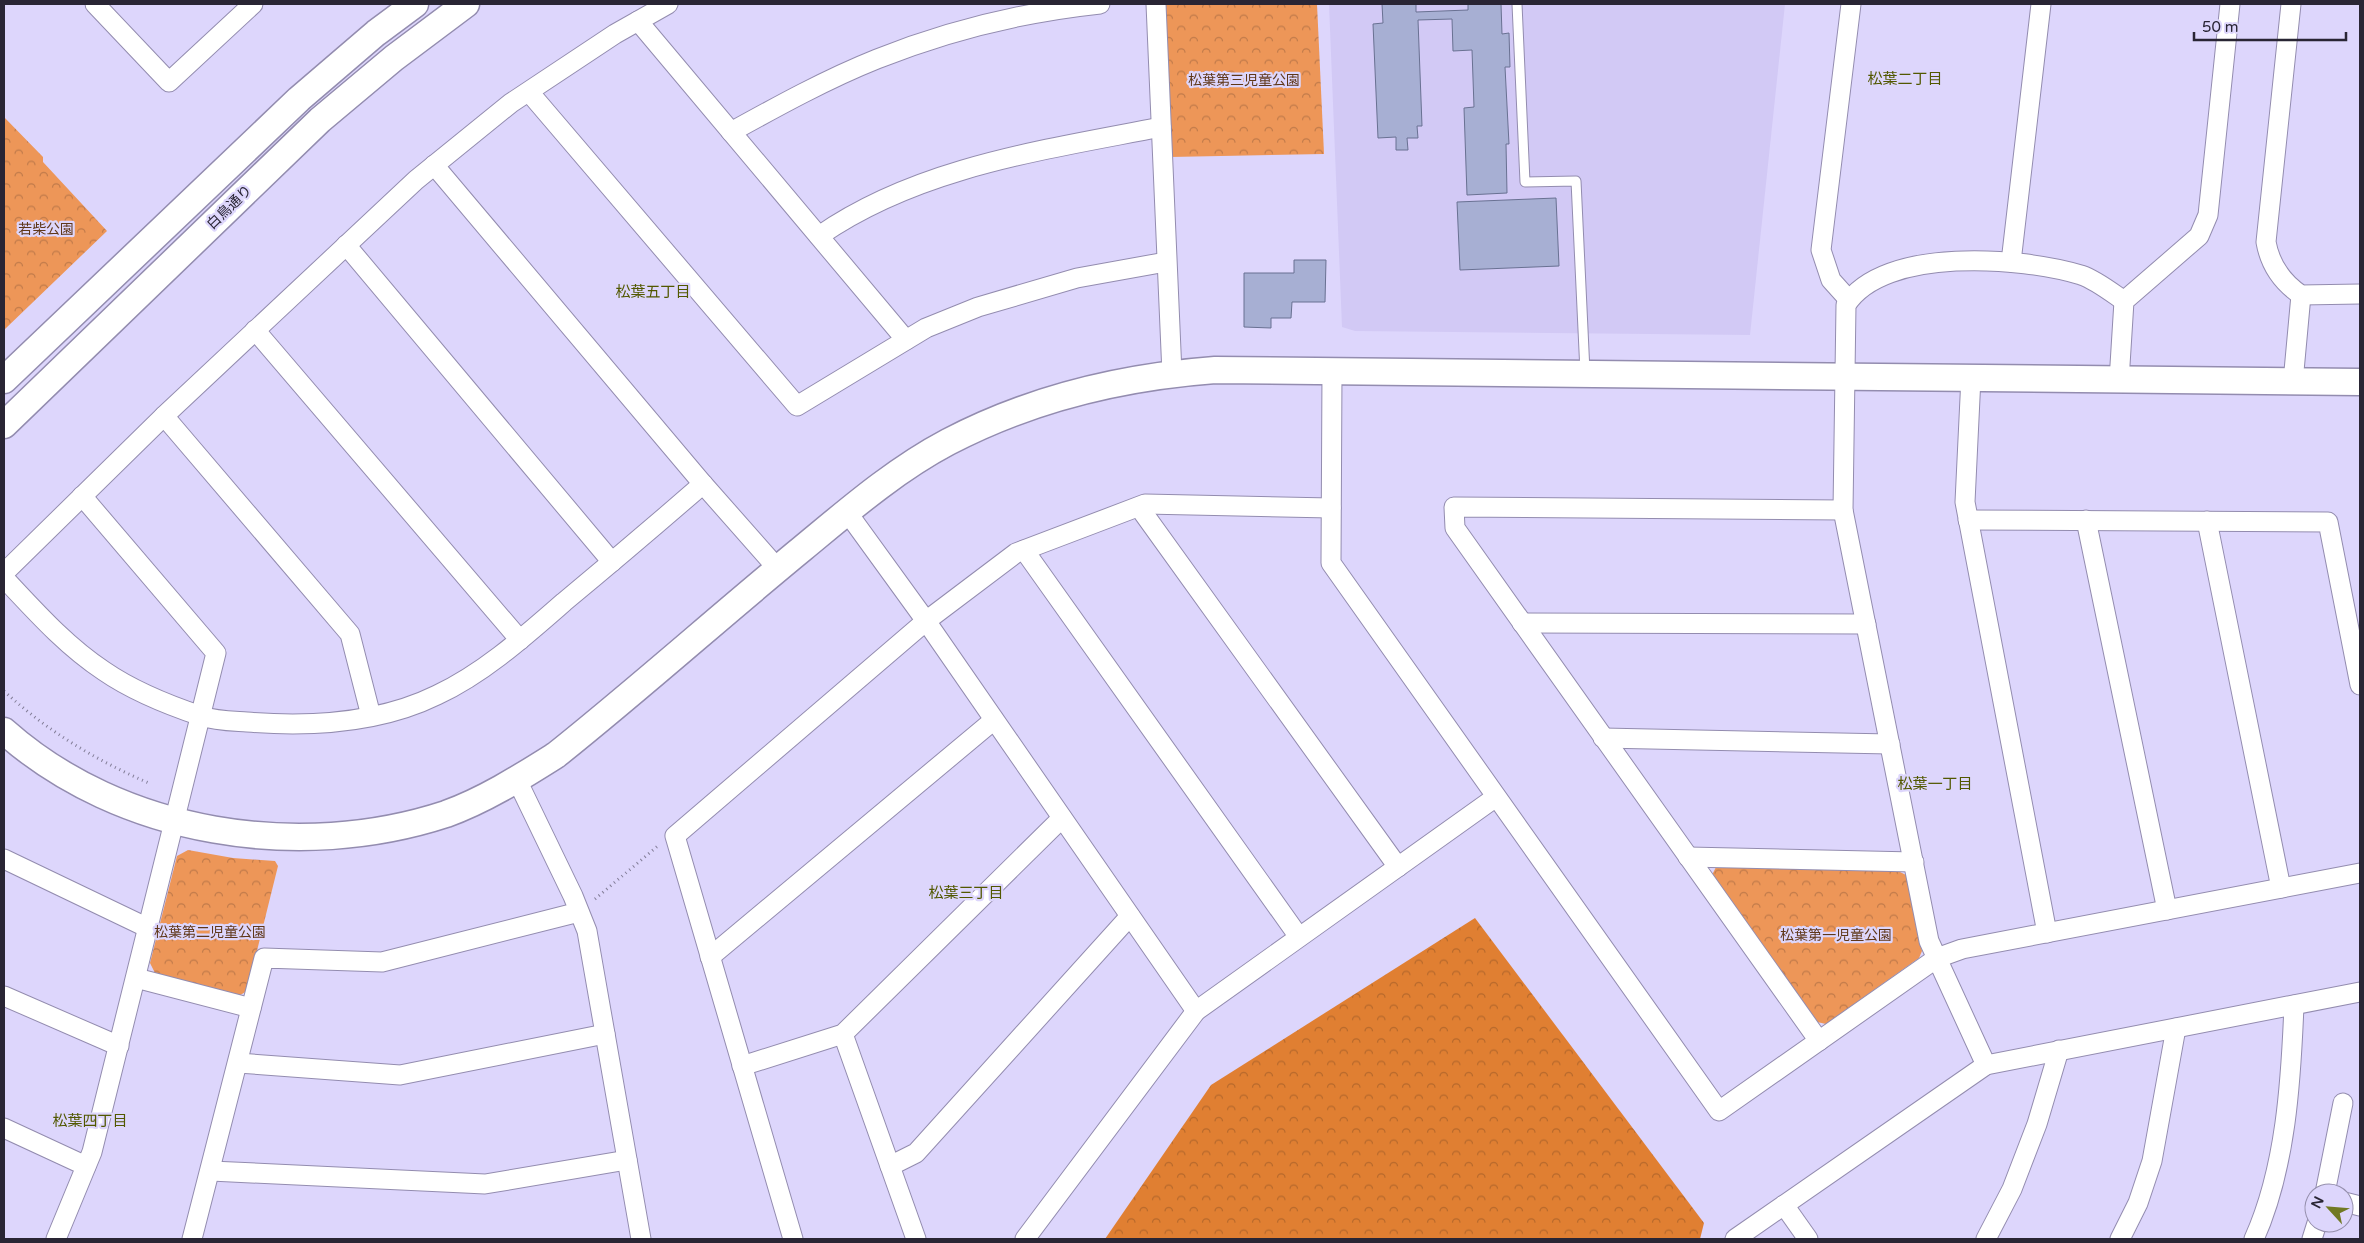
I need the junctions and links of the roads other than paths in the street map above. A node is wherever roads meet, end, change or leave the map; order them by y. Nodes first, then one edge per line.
1 (94, 4) edge
2 (254, 4) edge
3 (415, 4) edge
4 (466, 4) edge
5 (668, 4) edge
6 (1100, 4) edge
7 (1156, 4) edge
8 (1517, 4) edge
9 (1851, 4) edge
10 (2041, 4) edge
11 (2230, 4) edge
12 (2291, 4) edge
13 (638, 21) junction
14 (528, 92) junction
15 (1161, 127) junction
16 (731, 132) junction
17 (434, 165) junction
18 (818, 236) junction
19 (346, 245) junction
20 (1166, 262) junction
21 (2011, 262) junction
22 (2360, 294) edge
23 (2302, 295) junction
24 (1849, 300) junction
25 (2124, 300) junction
26 (255, 330) junction
27 (906, 340) junction
28 (1332, 372) junction
29 (1172, 374) junction
30 (1585, 374) junction
31 (1844, 376) junction
32 (1971, 377) junction
33 (4, 380) edge
34 (2119, 381) junction
35 (2293, 382) junction
36 (2360, 382) edge
37 (164, 416) junction
38 (4, 425) edge
39 (703, 484) junction
40 (82, 496) junction
41 (1139, 507) junction
42 (1331, 508) junction
43 (1843, 510) junction
44 (847, 512) junction
45 (1968, 520) junction
46 (2086, 520) junction
47 (2207, 521) junction
48 (1024, 550) junction
49 (612, 562) junction
50 (778, 569) junction
51 (4, 573) edge
52 (4, 578) edge
53 (926, 621) junction
54 (1522, 623) junction
55 (1866, 624) junction
56 (520, 640) junction
57 (2360, 685) edge
58 (202, 716) junction
59 (371, 716) junction
60 (994, 720) junction
61 (4, 731) edge
62 (1603, 738) junction
63 (1890, 744) junction
64 (517, 780) junction
65 (1496, 797) junction
66 (1062, 818) junction
67 (175, 821) junction
68 (1688, 857) junction
69 (4, 859) edge
70 (1914, 862) junction
71 (1398, 867) junction
72 (2360, 873) edge
73 (2281, 888) junction
74 (2167, 910) junction
75 (579, 912) junction
76 (1130, 916) junction
77 (148, 928) junction
78 (2047, 933) junction
79 (1298, 937) junction
80 (710, 957) junction
81 (1937, 958) junction
82 (136, 978) junction
83 (2360, 992) edge
84 (4, 996) edge
85 (2294, 1005) junction
86 (252, 1008) junction
87 (1196, 1011) junction
88 (2176, 1028) junction
89 (605, 1034) junction
90 (843, 1034) junction
91 (1819, 1041) junction
92 (119, 1046) junction
93 (2059, 1050) junction
94 (238, 1063) junction
95 (1986, 1064) junction
96 (742, 1066) junction
97 (2343, 1103) dead end
98 (4, 1128) edge
99 (627, 1160) junction
100 (86, 1166) junction
101 (890, 1166) junction
102 (210, 1171) junction
103 (2327, 1183) edge
104 (1784, 1205) junction
105 (56, 1239) edge
106 (192, 1239) edge
107 (641, 1239) edge
108 (793, 1239) edge
109 (916, 1239) edge
110 (1025, 1239) edge
111 (1734, 1239) edge
112 (1808, 1239) edge
113 (1986, 1239) edge
114 (2120, 1239) edge
115 (2254, 1239) edge

1 - 2 street
3 - 33 street
4 - 38 street, 白鳥通り
5 - 13 street
6 - 16 street
7 - 15 street
8 - 30 lane
9 - 24 street
10 - 21 street
11 - 25 street
12 - 23 street
13 - 14 street
13 - 16 street
14 - 17 street
14 - 27 street
15 - 18 street
15 - 20 street
16 - 18 street
17 - 19 street
17 - 39 street
18 - 27 street
19 - 26 street
19 - 49 street
20 - 27 street
20 - 29 street
21 - 24 street
21 - 25 street
22 - 23 street
23 - 35 street
24 - 31 street
25 - 34 street
26 - 37 street
26 - 56 street
28 - 29 street
28 - 30 street
28 - 42 street
29 - 44 street
30 - 31 street
31 - 32 street
31 - 43 street
32 - 34 street
32 - 45 street
34 - 35 street
35 - 36 street
37 - 40 street
37 - 59 street
39 - 49 street
39 - 50 street
40 - 51 street
40 - 58 street
41 - 42 street
41 - 48 street
41 - 71 street
42 - 65 street
43 - 54 street
43 - 55 street
44 - 50 street
44 - 53 street
45 - 46 street
45 - 78 street
46 - 47 street
46 - 74 street
47 - 57 street
47 - 73 street
48 - 53 street
48 - 79 street
49 - 56 street
50 - 64 street
52 - 58 street
53 - 60 street
53 - 80 street
54 - 55 street
54 - 62 street
55 - 63 street
56 - 59 street
58 - 59 street
58 - 67 street
60 - 66 street
60 - 80 street
61 - 67 street
62 - 63 street
62 - 68 street
63 - 70 street
64 - 67 street
64 - 75 street
65 - 71 street
65 - 91 street
66 - 76 street
66 - 90 street
67 - 77 street
68 - 70 street
68 - 91 street
69 - 77 street
70 - 81 street
71 - 79 street
72 - 73 street
73 - 74 street
74 - 78 street
75 - 86 street
75 - 89 street
76 - 87 street
76 - 101 street
77 - 82 street
78 - 81 street
79 - 87 street
80 - 96 street
81 - 91 street
81 - 95 street
82 - 86 street
82 - 92 street
83 - 85 street
84 - 92 street
85 - 88 street
85 - 115 street
86 - 94 street
87 - 110 street
88 - 93 street
88 - 114 street
89 - 94 street
89 - 99 street
90 - 96 street
90 - 101 street
92 - 100 street
93 - 95 street
93 - 113 street
94 - 102 street
95 - 104 street
96 - 108 street
97 - 103 street
98 - 100 street
99 - 102 street
99 - 107 street
100 - 105 street
101 - 109 street
102 - 106 street
104 - 111 street
104 - 112 street

